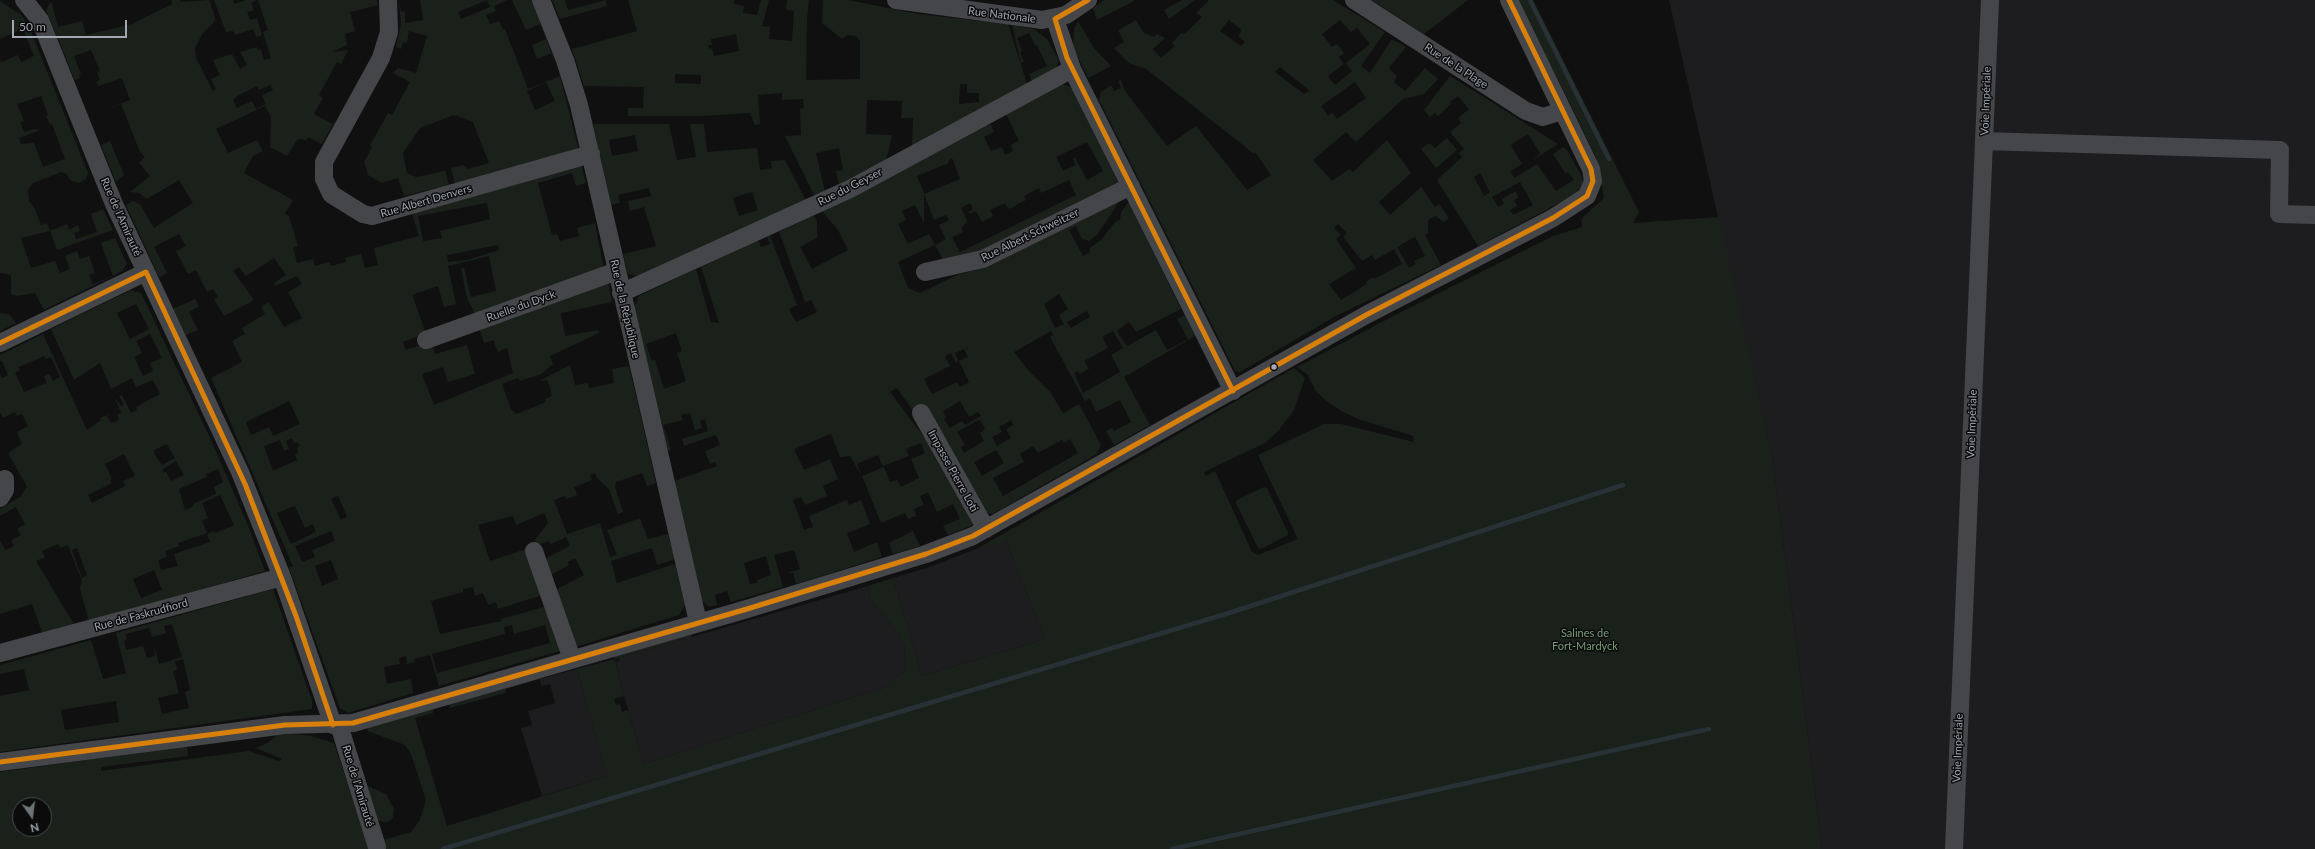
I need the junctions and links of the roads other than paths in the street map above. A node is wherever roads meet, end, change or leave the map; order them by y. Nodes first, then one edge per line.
1 (24, 0) edge
2 (388, 0) edge
3 (541, 0) edge
4 (896, 0) edge
5 (1088, 0) edge
6 (1354, 0) edge
7 (1509, 0) edge
8 (1990, 0) edge
9 (1055, 19) junction
10 (1072, 69) junction
11 (1562, 111) junction
12 (1984, 141) junction
13 (591, 154) junction
14 (1131, 186) junction
15 (2315, 215) edge
16 (616, 271) junction
17 (146, 272) junction
18 (925, 272) dead end
19 (621, 293) junction
20 (426, 340) dead end
21 (0, 344) edge
22 (1233, 391) junction
23 (921, 413) dead end
24 (5, 479) dead end
25 (0, 498) edge
26 (986, 529) junction
27 (534, 551) dead end
28 (282, 577) junction
29 (698, 622) junction
30 (0, 653) edge
31 (572, 659) junction
32 (336, 725) junction
33 (0, 762) edge
34 (376, 847) dead end
35 (1954, 849) edge

1 - 17 street, Rue de l'Amirauté
2 - 13 street, Rue Albert Denvers
3 - 13 street, Rue de la République
4 - 9 street, Rue Nationale
5 - 9 street
6 - 11 street, Rue de la Plage
7 - 11 street
8 - 12 street, Voie Impériale
9 - 10 street
10 - 14 street
10 - 19 street, Rue du Geyser
11 - 22 street
12 - 15 street
12 - 35 street, Voie Impériale
13 - 16 street, Rue de la République
14 - 18 street, Rue Albert Schweitzer
14 - 22 street
16 - 19 street, Rue de la République
16 - 20 street, Ruelle du Dyck
17 - 21 street
17 - 28 street, Rue de l'Amirauté
19 - 29 street, Rue de la République
22 - 26 street
23 - 26 street, Impasse Pierre Loti
24 - 25 street
26 - 29 street
27 - 31 street
28 - 30 street, Rue de Faskrudfiord
28 - 32 street, Rue de l'Amirauté
29 - 31 street
31 - 32 street
32 - 33 street
32 - 34 street, Rue de l'Amirauté

